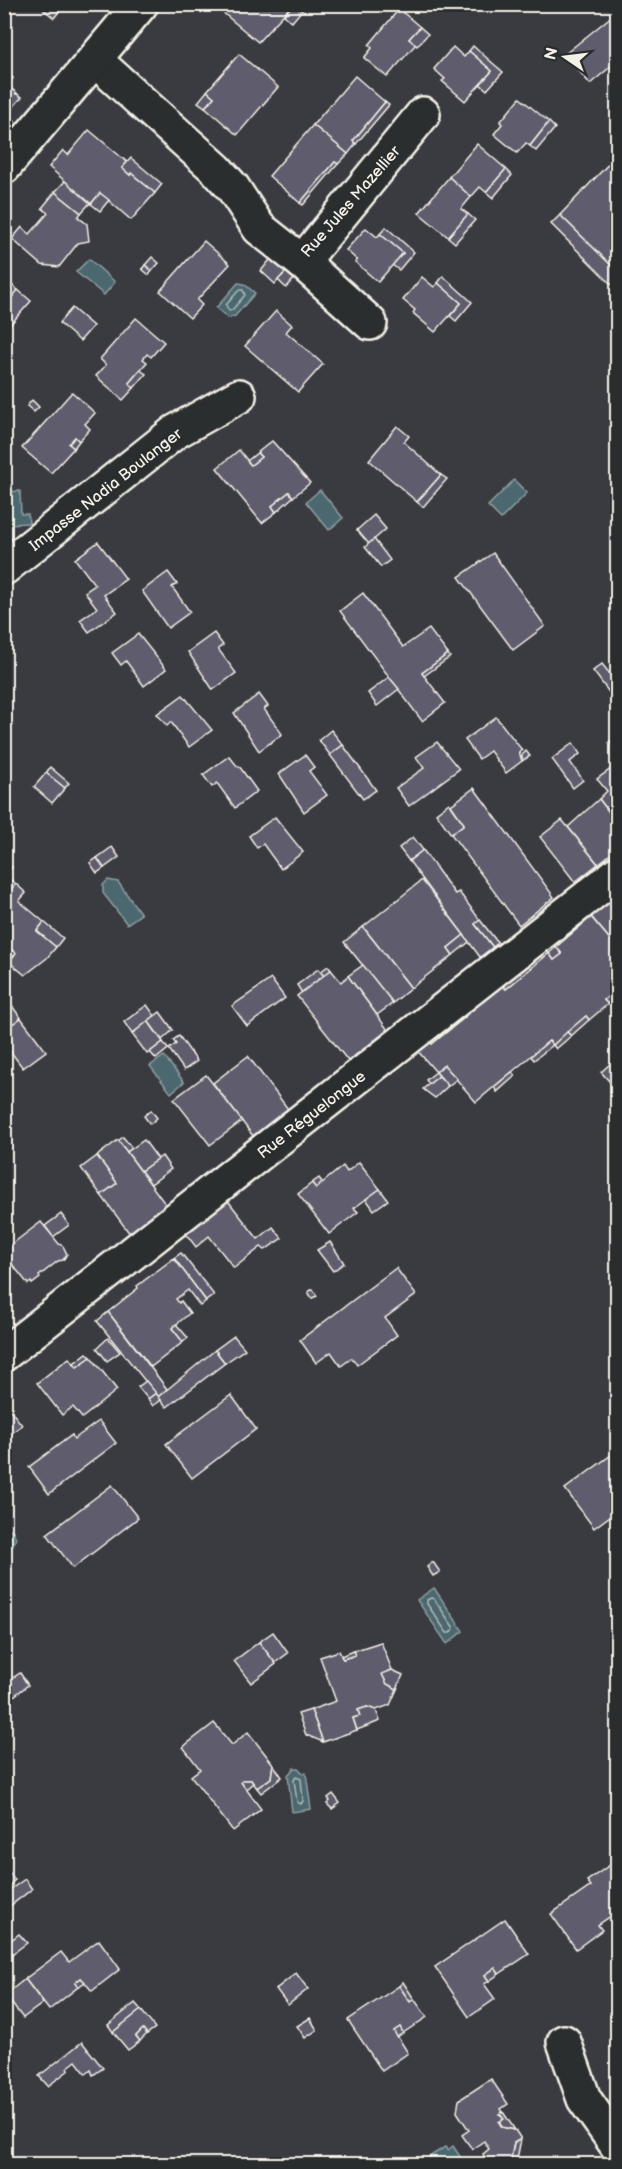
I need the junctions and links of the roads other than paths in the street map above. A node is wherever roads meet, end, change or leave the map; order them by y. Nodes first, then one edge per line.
1 (141, 4) edge
2 (95, 60) junction
3 (423, 114) dead end
4 (4, 167) edge
5 (302, 262) junction
6 (370, 323) dead end
7 (239, 396) dead end
8 (4, 568) edge
9 (618, 873) edge
10 (4, 1354) edge
11 (564, 2042) dead end
12 (618, 2147) edge

1 - 2 street
2 - 4 street
2 - 5 street, Rue Jules Mazellier
3 - 5 street, Rue Jules Mazellier
5 - 6 street
7 - 8 street, Impasse Nadia Boulanger
9 - 10 street, Rue Réguelongue
11 - 12 street

